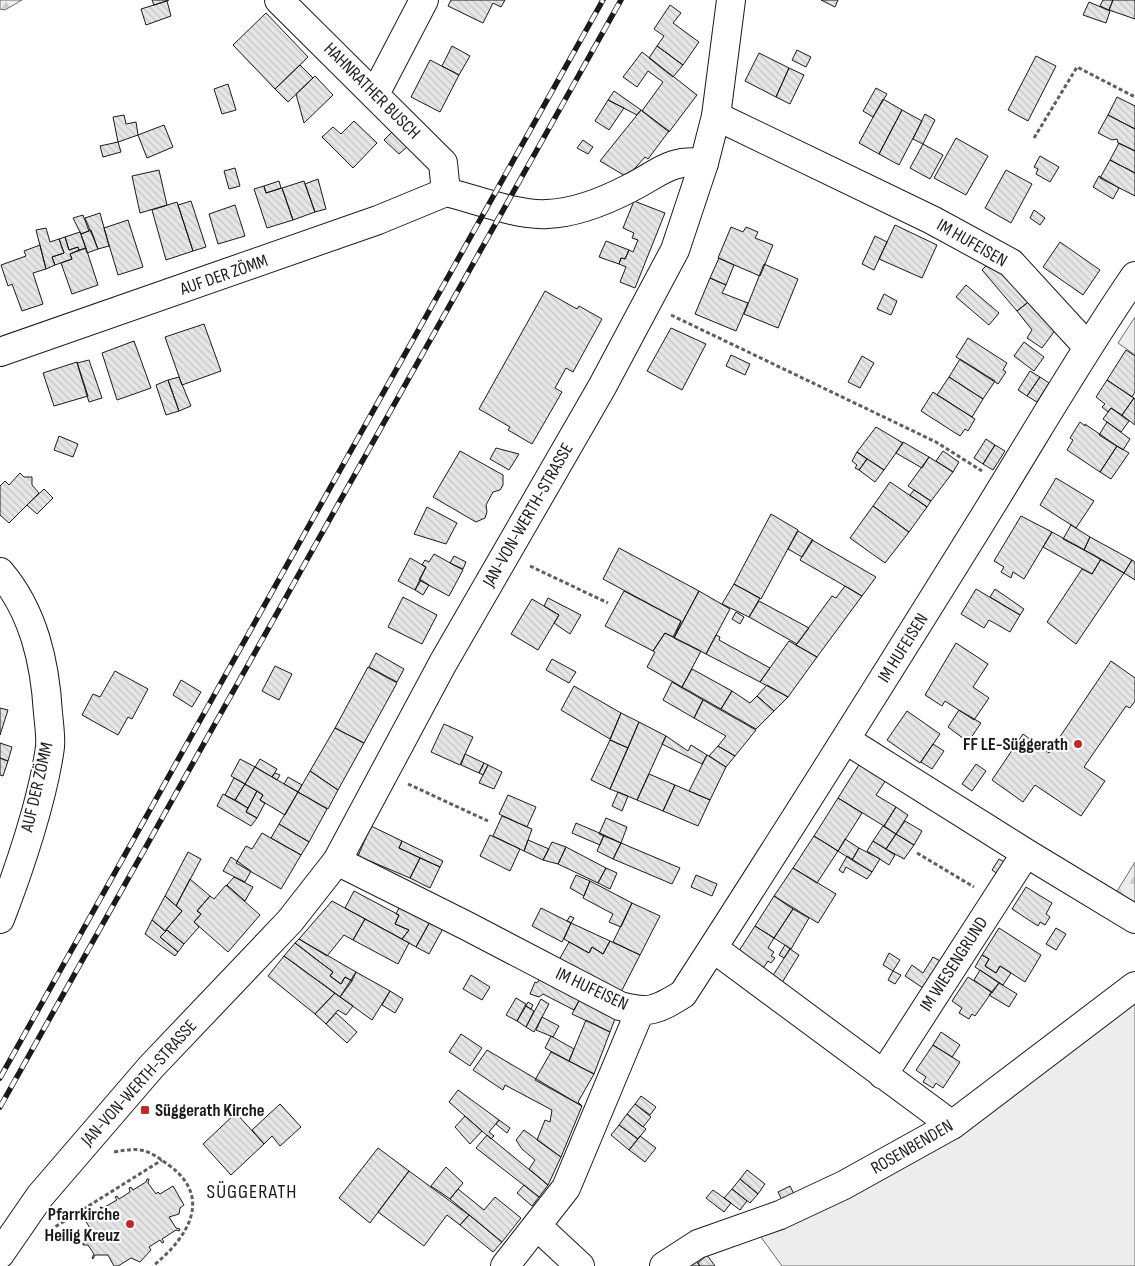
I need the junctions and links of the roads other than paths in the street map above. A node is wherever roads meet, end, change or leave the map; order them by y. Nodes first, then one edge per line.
1 (279, 0) edge
2 (424, 0) edge
3 (731, 0) edge
4 (375, 94) junction
5 (716, 116) junction
6 (704, 163) junction
7 (446, 192) junction
8 (1135, 276) edge
9 (1088, 346) junction
10 (0, 352) edge
11 (0, 572) edge
12 (846, 740) junction
13 (1026, 853) junction
14 (337, 861) junction
15 (1135, 918) edge
16 (0, 919) edge
17 (713, 948) junction
18 (1135, 986) edge
19 (640, 1011) junction
20 (883, 1075) junction
21 (952, 1125) junction
22 (537, 1226) junction
23 (1, 1251) edge
24 (505, 1266) edge
25 (580, 1266) edge
26 (664, 1266) edge

1 - 4 street, HAHNRATHER BUSCH
2 - 4 street
3 - 5 street, JAN-VON-WERTH-STRASSE
4 - 7 street, HAHNRATHER BUSCH
5 - 6 street, JAN-VON-WERTH-STRASSE
5 - 9 street, IM HUFEISEN
6 - 7 street
6 - 14 street, JAN-VON-WERTH-STRASSE
7 - 10 street, AUF DER ZÖMM
8 - 9 street
9 - 12 street, IM HUFEISEN
11 - 16 street, AUF DER ZÖMM
12 - 13 street
12 - 17 street, IM HUFEISEN
13 - 15 street
13 - 20 street, IM WIESENGRUND
14 - 19 street, IM HUFEISEN
14 - 23 street, JAN-VON-WERTH-STRASSE
17 - 19 street, IM HUFEISEN
17 - 20 street
18 - 21 street, ROSENBENDEN
19 - 22 street
20 - 21 street
21 - 26 street, ROSENBENDEN
22 - 24 street
22 - 25 street

